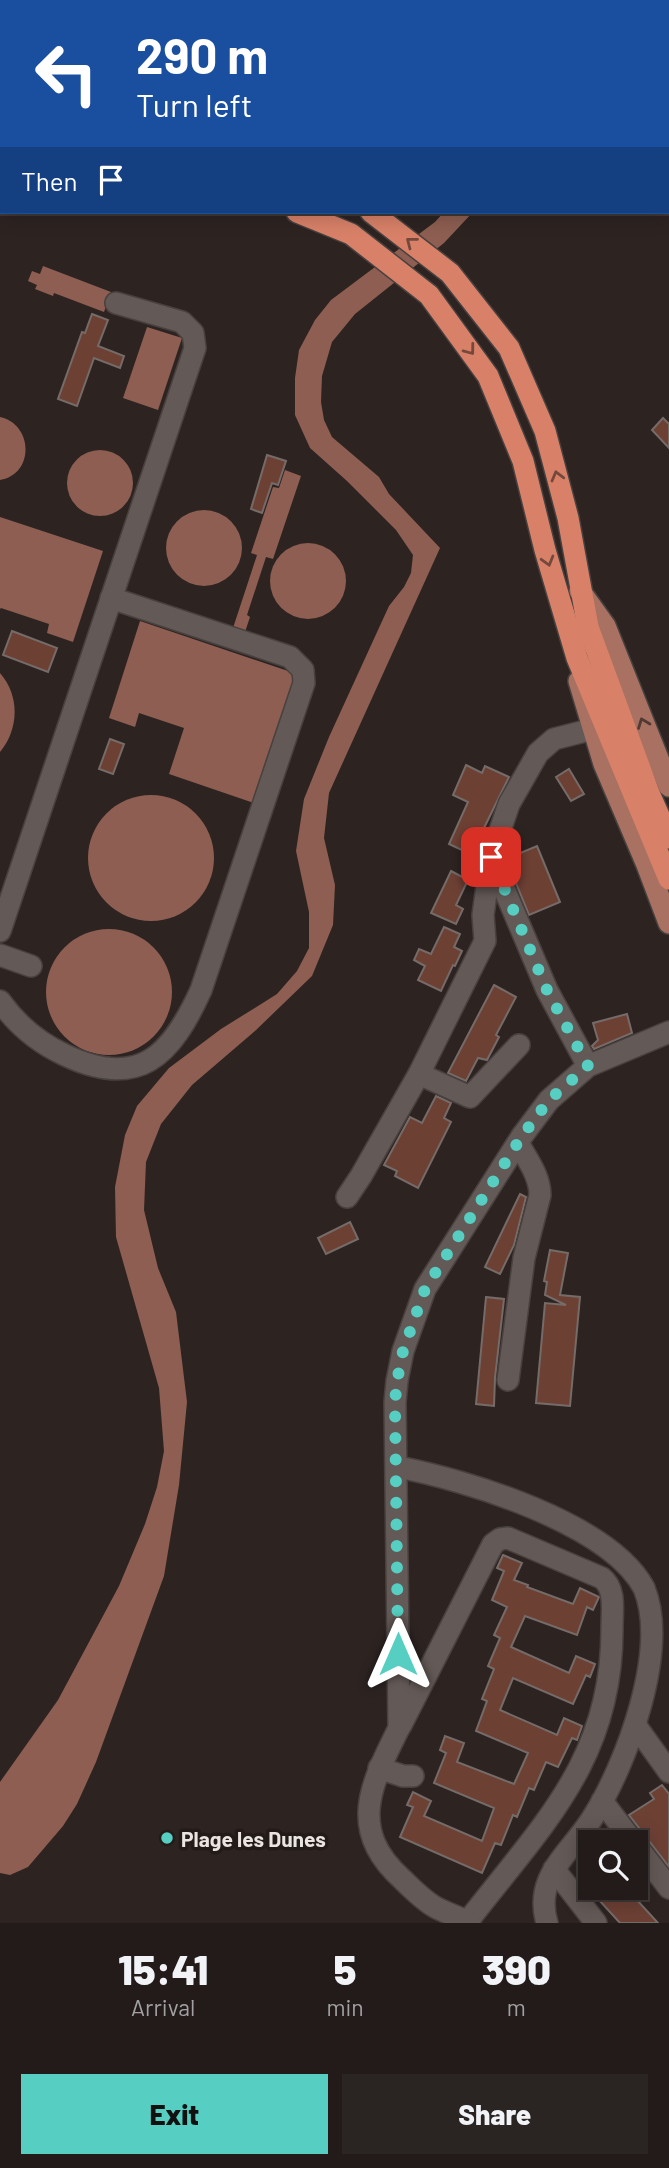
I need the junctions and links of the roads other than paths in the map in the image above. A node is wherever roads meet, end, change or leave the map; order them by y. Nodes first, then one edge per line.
1 (302, 214) edge
2 (374, 214) edge
3 (116, 303) dead end
4 (580, 591) junction
5 (111, 598) junction
6 (577, 658) junction
7 (593, 729) junction
8 (669, 786) edge
9 (669, 838) edge
10 (491, 857) junction
11 (669, 879) edge
12 (669, 923) edge
13 (0, 931) edge
14 (0, 955) edge
15 (31, 966) dead end
16 (0, 1001) edge
17 (669, 1031) edge
18 (519, 1045) dead end
19 (588, 1066) junction
20 (419, 1074) junction
21 (518, 1143) junction
22 (347, 1196) dead end
23 (508, 1380) dead end
24 (398, 1467) junction
25 (659, 1597) edge
26 (661, 1639) edge
27 (402, 1716) junction
28 (636, 1726) junction
29 (379, 1768) junction
30 (669, 1772) edge
31 (413, 1776) dead end
32 (602, 1801) junction
33 (625, 1830) edge
34 (648, 1860) edge
35 (554, 1869) junction
36 (669, 1888) edge
37 (469, 1922) edge
38 (548, 1923) edge
39 (596, 1923) edge

1 -> 6 highway
4 -> 2 highway
3 - 5 street
8 -> 4 main road
4 - 9 highway
5 - 13 street
5 - 16 street
6 - 7 main road
6 - 11 highway
7 - 10 street
7 - 12 main road
10 - 19 street
10 - 20 street
14 - 15 street
17 - 19 street
18 - 20 street
19 - 21 street
20 - 22 street
21 - 23 street
21 - 24 street
24 - 25 street
24 - 27 street
25 - 26 street
26 - 28 street
27 - 29 street
27 - 37 street
28 - 30 street
28 - 32 street
29 - 31 street
29 - 37 street
32 - 33 street
32 - 35 street
34 - 36 street
35 - 38 street
35 - 39 street

